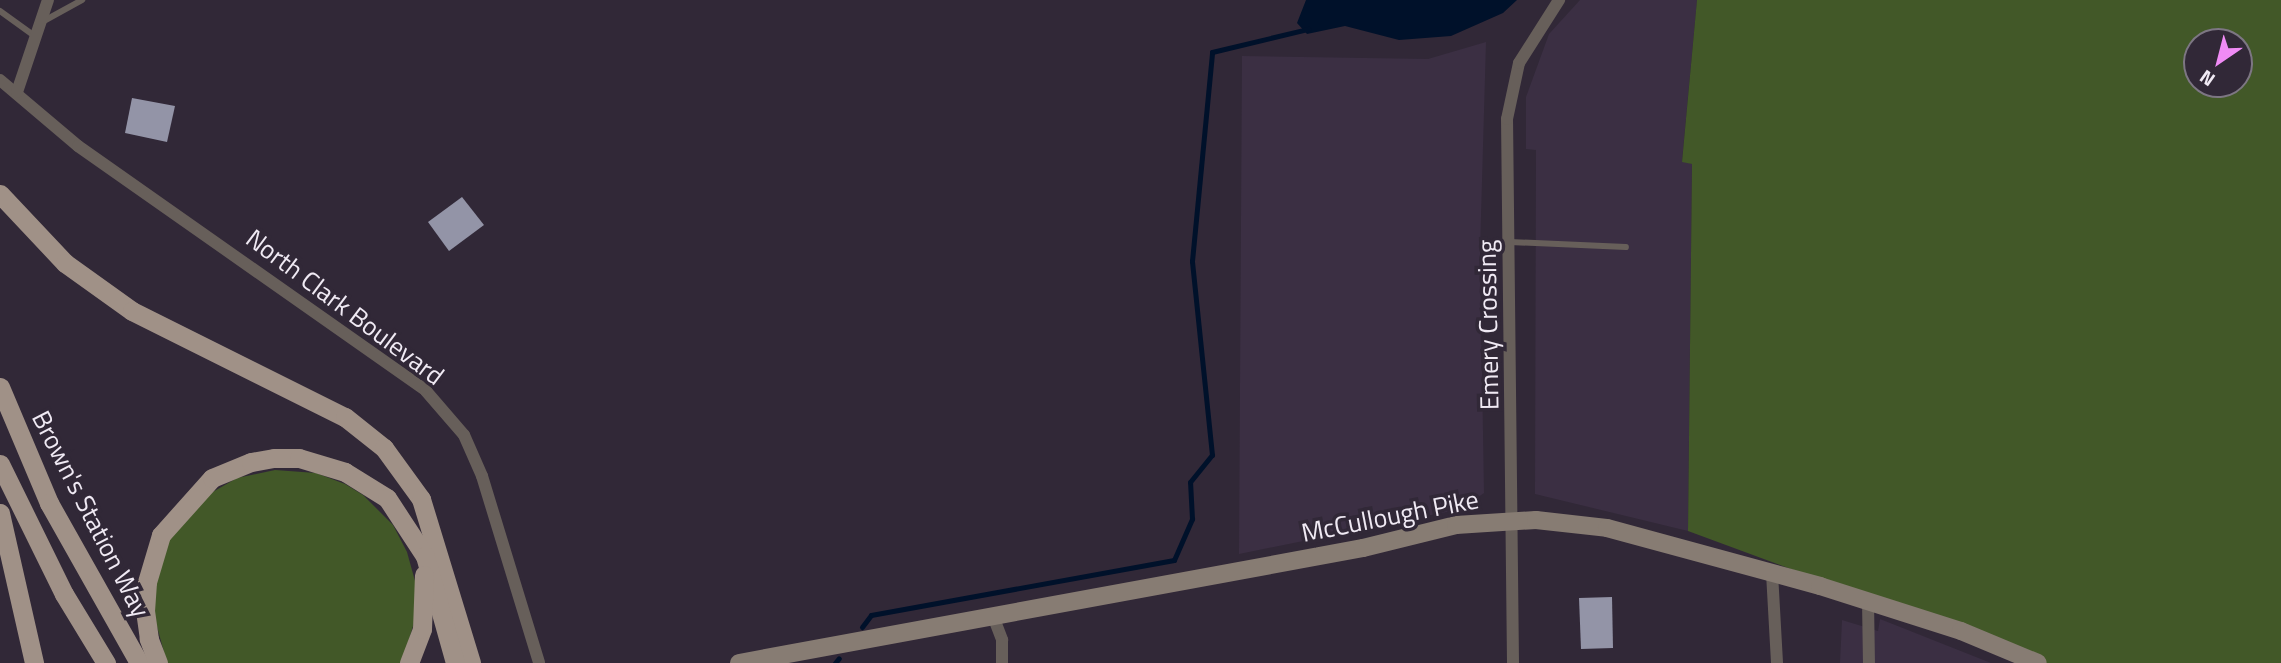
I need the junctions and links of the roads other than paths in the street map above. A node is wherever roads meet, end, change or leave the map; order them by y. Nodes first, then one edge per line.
1 (48, 0) edge
2 (82, 0) edge
3 (1559, 0) edge
4 (0, 11) edge
5 (40, 23) junction
6 (36, 37) junction
7 (0, 80) edge
8 (17, 92) junction
9 (0, 194) edge
10 (1510, 242) junction
11 (1626, 247) dead end
12 (0, 387) edge
13 (0, 464) edge
14 (0, 513) edge
15 (1511, 522) junction
16 (425, 556) junction
17 (1772, 573) junction
18 (1868, 601) junction
19 (993, 616) junction
20 (34, 663) edge
21 (106, 663) edge
22 (139, 663) edge
23 (158, 663) edge
24 (409, 663) edge
25 (455, 663) edge
26 (471, 663) edge
27 (539, 663) edge
28 (739, 663) edge
29 (1002, 663) edge
30 (1513, 663) edge
31 (1777, 663) edge
32 (1870, 663) edge
33 (2038, 663) edge

1 - 5 street
2 - 5 lane
3 - 10 street, Emery Crossing
4 - 6 lane
5 - 6 street
6 - 8 street
7 - 8 street, North Clark Boulevard
8 - 27 street, North Clark Boulevard
9 - 26 main road
10 - 11 lane
10 - 15 street, Emery Crossing
12 - 22 main road, Brown's Station Way
13 - 21 main road
14 - 20 main road
15 - 17 street, McCullough Pike
15 - 19 street, McCullough Pike
15 - 30 street, Emery Crossing
16 - 23 main road
16 - 24 main road
16 - 25 main road
17 - 18 street, McCullough Pike
17 - 31 street
18 - 32 street
18 - 33 street, McCullough Pike
19 - 28 street, McCullough Pike
19 - 29 street

